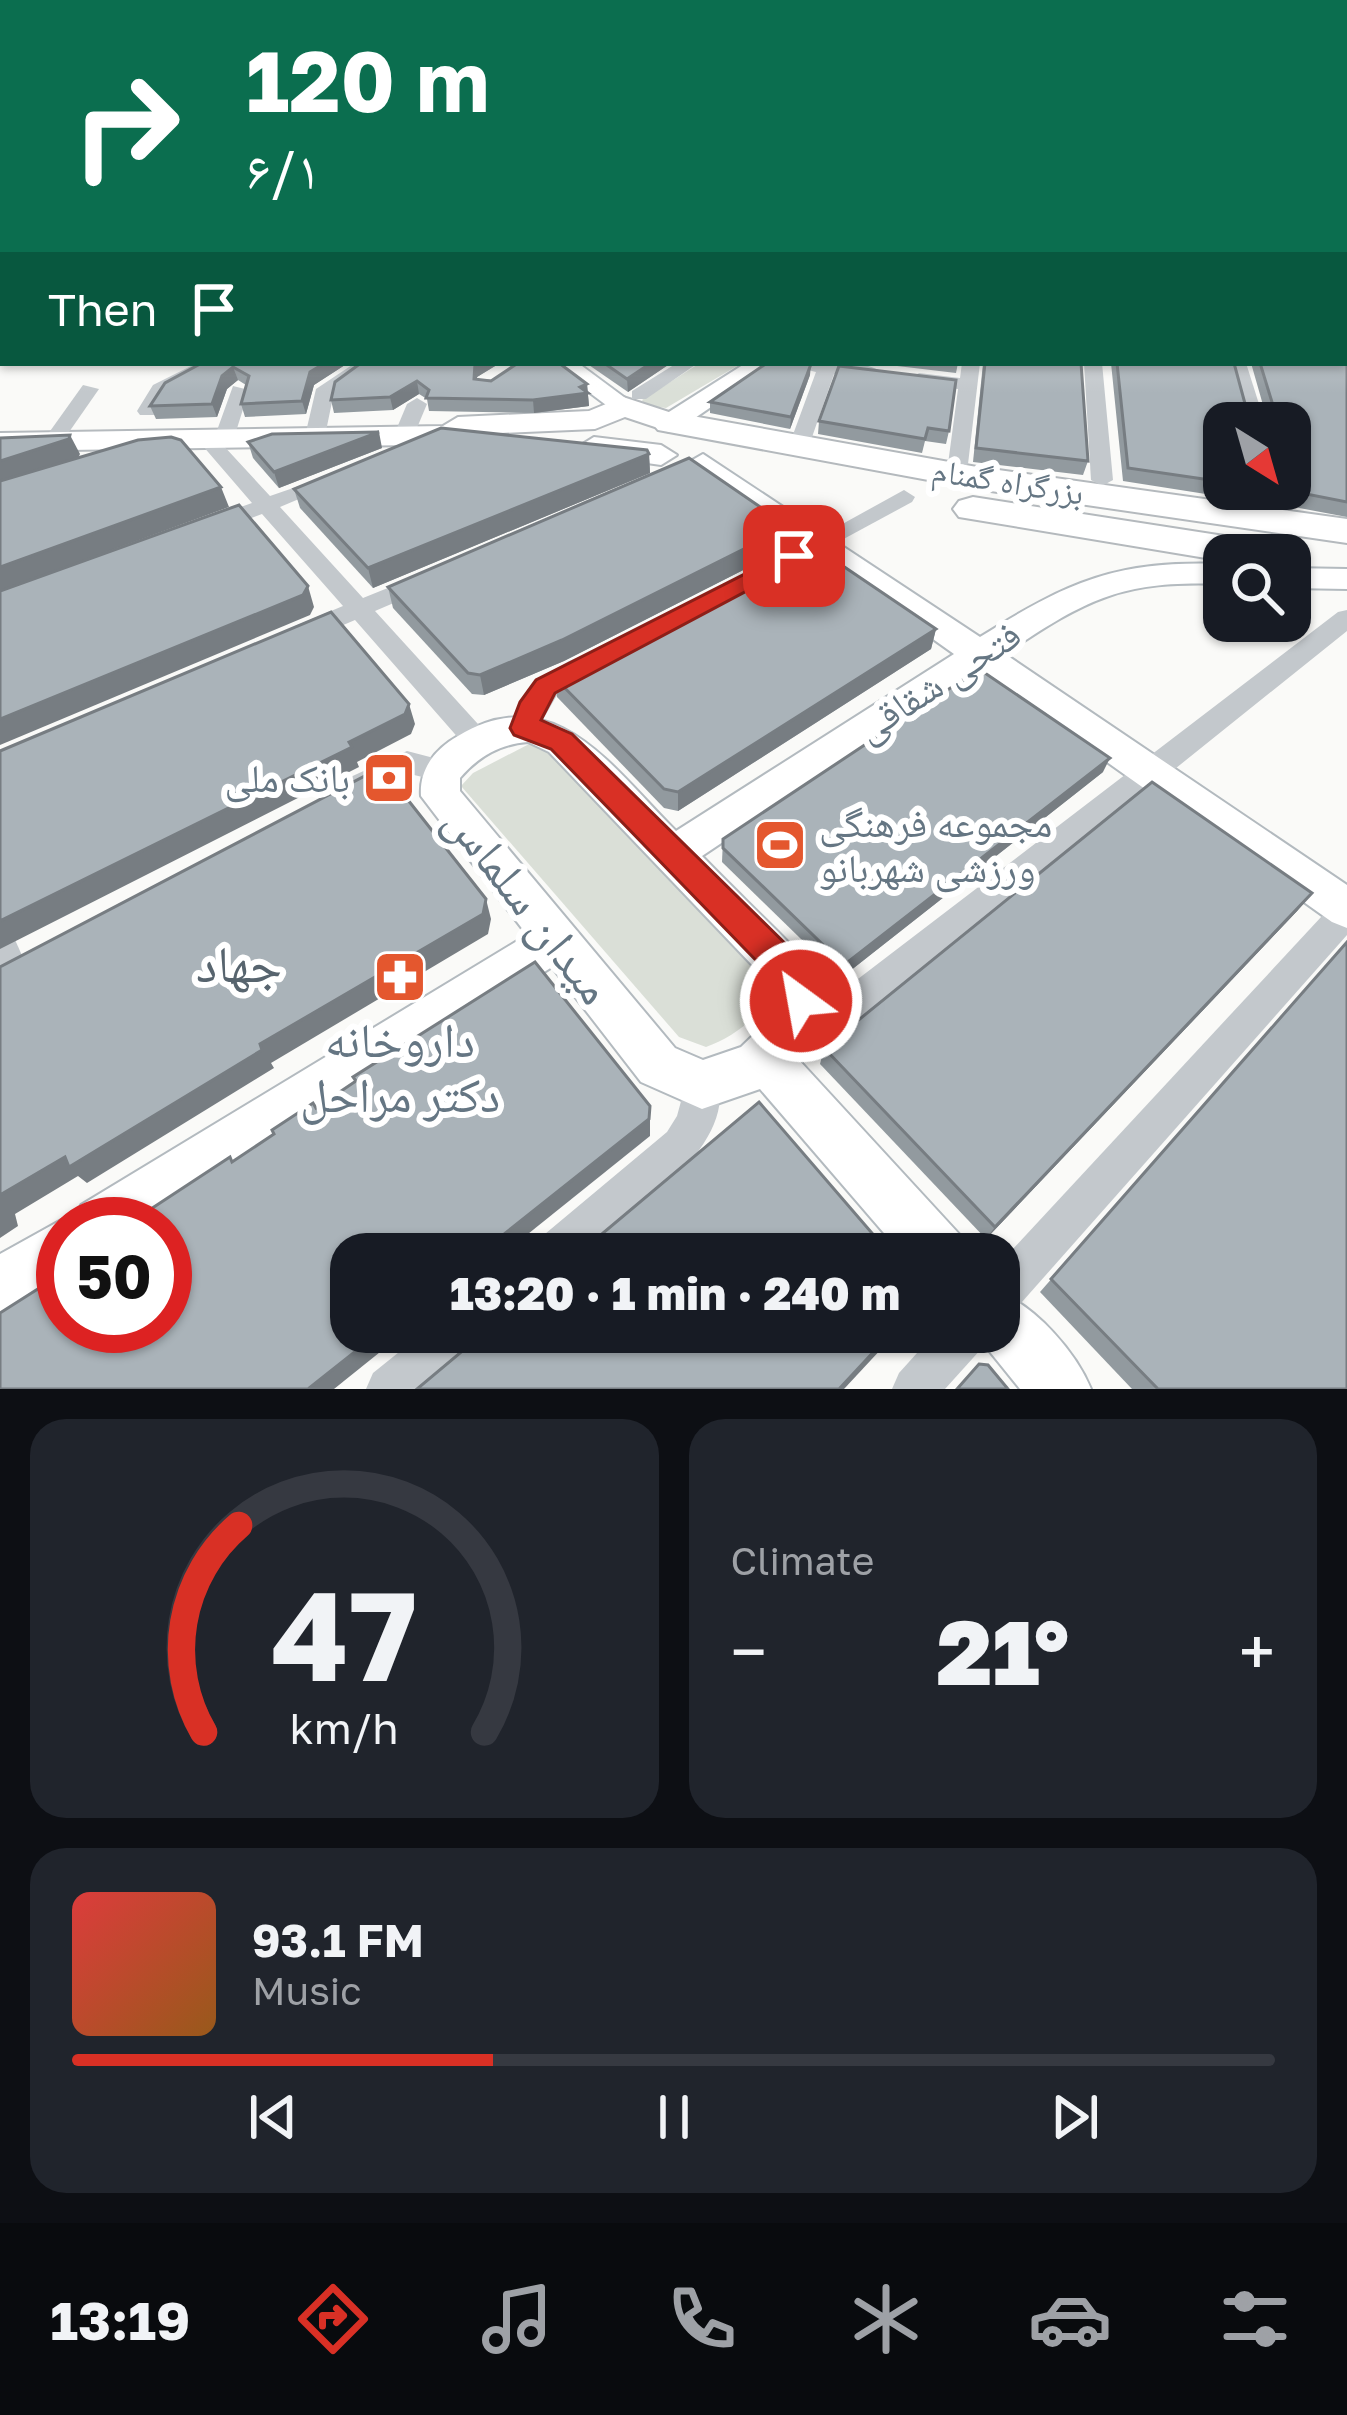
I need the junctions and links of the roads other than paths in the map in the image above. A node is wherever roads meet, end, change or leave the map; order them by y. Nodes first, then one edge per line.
1 (205, 366) edge
2 (363, 366) edge
3 (568, 366) edge
4 (684, 366) edge
5 (760, 366) edge
6 (818, 366) edge
7 (971, 366) edge
8 (1094, 366) edge
9 (1238, 366) edge
10 (827, 367) junction
11 (968, 386) junction
12 (90, 389) dead end
13 (240, 390) edge
14 (631, 400) junction
15 (1249, 402) edge
16 (148, 411) edge
17 (423, 428) junction
18 (315, 436) junction
19 (215, 438) junction
20 (173, 439) junction
21 (801, 440) dead end
22 (53, 441) junction
23 (0, 442) edge
24 (664, 453) junction
25 (703, 462) junction
26 (376, 464) edge
27 (958, 464) dead end
28 (86, 467) edge
29 (353, 472) edge
30 (1102, 481) dead end
31 (904, 497) junction
32 (266, 505) junction
33 (199, 530) edge
34 (1347, 531) edge
35 (819, 543) junction
36 (1203, 545) edge
37 (1347, 547) edge
38 (1311, 560) edge
39 (1347, 563) edge
40 (445, 572) edge
41 (1203, 573) edge
42 (1311, 578) edge
43 (1347, 579) edge
44 (359, 609) junction
45 (1347, 618) edge
46 (274, 645) edge
47 (615, 649) edge
48 (979, 653) junction
49 (524, 728) junction
50 (478, 742) junction
51 (443, 771) junction
52 (1149, 771) junction
53 (335, 798) edge
54 (674, 853) junction
55 (1347, 910) edge
56 (556, 940) junction
57 (777, 1044) junction
58 (702, 1085) junction
59 (143, 1197) edge
60 (579, 1233) edge
61 (923, 1233) edge
62 (36, 1264) edge
63 (1020, 1273) edge
64 (0, 1286) edge
65 (1020, 1344) edge
66 (433, 1353) edge
67 (947, 1353) edge
68 (389, 1389) edge
69 (915, 1389) edge
70 (1060, 1389) edge

1 - 16 street
2 - 18 street
3 - 14 main road
4 - 14 street
5 - 24 main road
6 - 10 street
7 - 11 street
8 - 30 street
9 - 15 street
10 - 11 street
10 - 21 street
11 - 27 street
12 - 22 street
13 - 19 street
14 - 17 main road
14 - 24 main road
17 - 18 main road
17 - 24 main road
17 - 26 street
18 - 19 main road
19 - 20 main road
19 - 32 street
20 - 22 main road
20 - 28 street
22 - 23 main road
24 - 25 highway, بزرگراه گمنام
24 - 34 highway, بزرگراه گمنام
25 - 31 highway, بزرگراه گمنام
25 - 35 main road
25 - 37 highway
29 - 32 street
31 - 35 street
31 - 36 highway, بزرگراه گمنام
32 - 33 street
32 - 44 street
35 - 48 main road
38 - 39 highway
40 - 44 street
41 - 48 main road, فتحی شقاقی
42 - 43 main road
44 - 46 street
44 - 50 street
45 - 52 street
47 - 49 street
48 - 52 main road
48 - 54 main road, فتحی شقاقی
49 - 50 main road, میدان سلماس
49 - 54 main road
50 - 51 main road, میدان سلماس
51 - 53 street
51 - 56 main road, میدان سلماس
52 - 55 main road
52 - 57 street
54 - 57 main road
55 - 63 street
56 - 58 main road, میدان سلماس
56 - 59 main road
57 - 58 main road
57 - 61 main road
58 - 60 street
62 - 64 main road
65 - 70 main road
66 - 68 street
67 - 69 street

